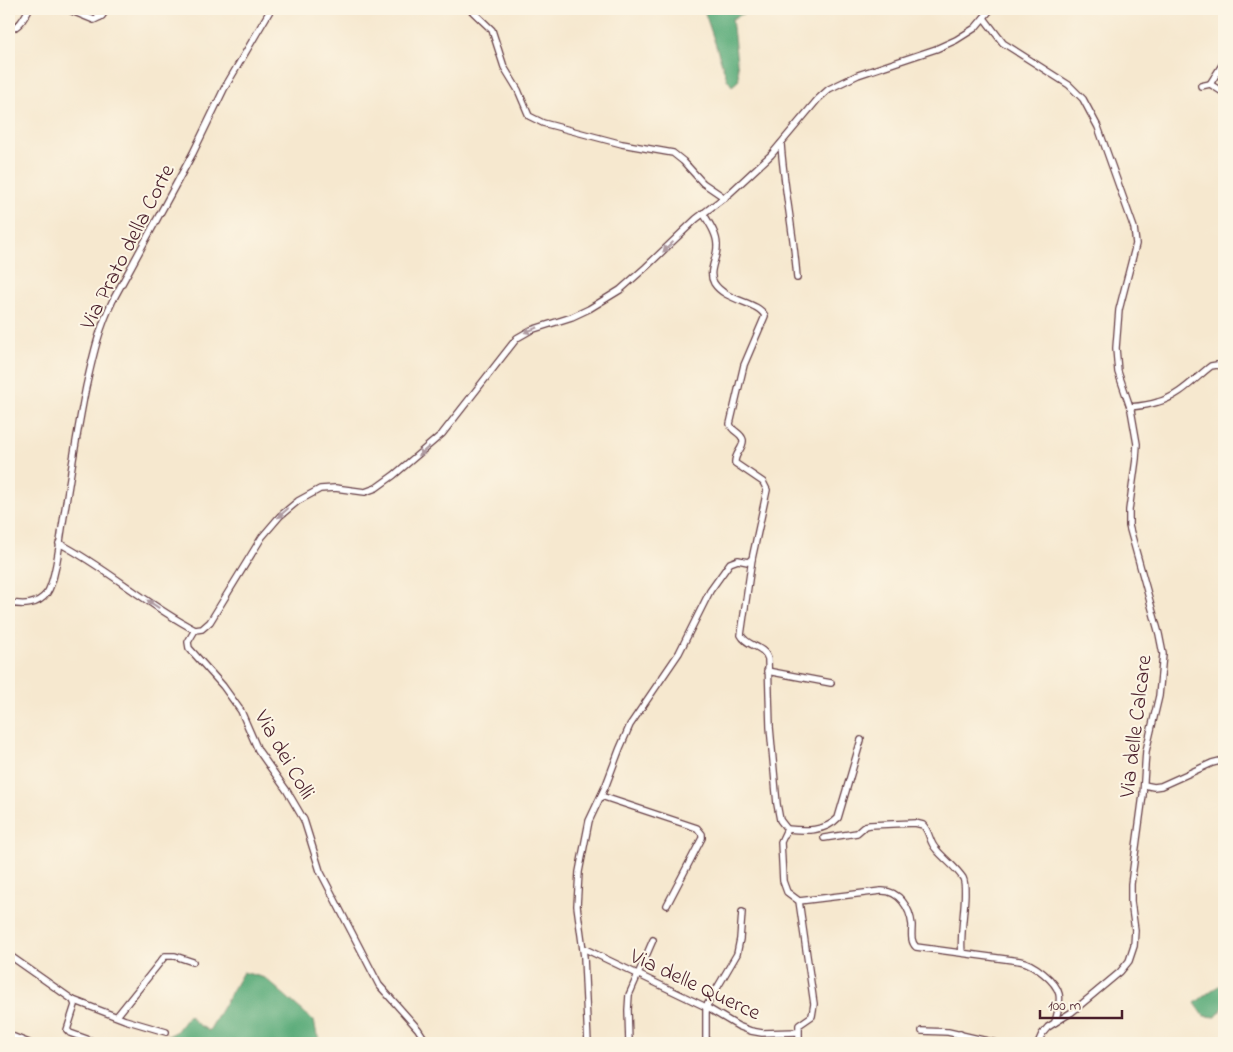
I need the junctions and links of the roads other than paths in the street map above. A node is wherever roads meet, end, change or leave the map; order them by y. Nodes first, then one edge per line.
1 (29, 9) edge
2 (67, 9) edge
3 (94, 9) edge
4 (107, 9) edge
5 (271, 9) edge
6 (470, 9) edge
7 (991, 9) edge
8 (100, 17) junction
9 (984, 18) junction
10 (9, 30) edge
11 (1224, 62) edge
12 (1210, 84) junction
13 (1201, 86) dead end
14 (1224, 93) edge
15 (781, 144) junction
16 (724, 198) junction
17 (703, 213) junction
18 (797, 278) dead end
19 (1224, 367) edge
20 (1130, 407) junction
21 (59, 543) junction
22 (752, 559) junction
23 (9, 603) edge
24 (195, 630) junction
25 (768, 671) junction
26 (831, 683) dead end
27 (861, 740) dead end
28 (1224, 760) edge
29 (1144, 785) junction
30 (601, 796) junction
31 (787, 829) junction
32 (824, 838) dead end
33 (799, 901) junction
34 (667, 905) dead end
35 (742, 912) dead end
36 (653, 940) dead end
37 (583, 948) junction
38 (962, 952) junction
39 (9, 955) edge
40 (193, 962) dead end
41 (637, 975) junction
42 (73, 1000) junction
43 (706, 1007) junction
44 (117, 1016) junction
45 (1055, 1022) junction
46 (922, 1031) dead end
47 (166, 1032) dead end
48 (798, 1032) junction
49 (960, 1034) junction
50 (9, 1036) edge
51 (95, 1042) dead end
52 (29, 1043) edge
53 (427, 1043) edge
54 (588, 1043) edge
55 (630, 1043) edge
56 (706, 1043) edge
57 (799, 1043) edge
58 (958, 1043) edge
59 (996, 1043) edge
60 (1038, 1043) edge

1 - 10 street
2 - 8 street
3 - 8 street
4 - 8 street
5 - 21 street, Via Prato della Corte
6 - 16 street
7 - 9 street
9 - 15 street
9 - 20 street, Via delle Calcare
11 - 12 street
12 - 13 street
12 - 14 street
15 - 16 street
15 - 18 street
16 - 17 street
17 - 22 street
17 -> 24 street
19 - 20 street
20 - 29 street, Via delle Calcare
21 - 23 street, Via Prato della Corte
24 -> 21 street
22 - 25 street
22 - 30 street
24 - 53 street, Via dei Colli
25 - 26 street
25 - 31 street
27 - 31 street
28 - 29 street
29 - 45 street, Via delle Calcare
30 - 34 street
30 - 37 street
31 - 33 street
32 - 38 street
33 - 38 street
33 - 48 street
35 - 43 street
36 - 41 street
37 - 41 street, Via delle Querce
37 - 54 street
38 - 45 street
39 - 42 street
40 - 44 street
41 - 43 street, Via delle Querce
41 - 55 street
42 - 44 street
42 - 51 street
43 - 48 street, Via delle Querce
43 - 56 street
44 - 47 street
45 - 60 street, Via delle Calcare
46 - 49 street
48 - 57 street
49 - 58 street
49 - 59 street
50 - 52 street

